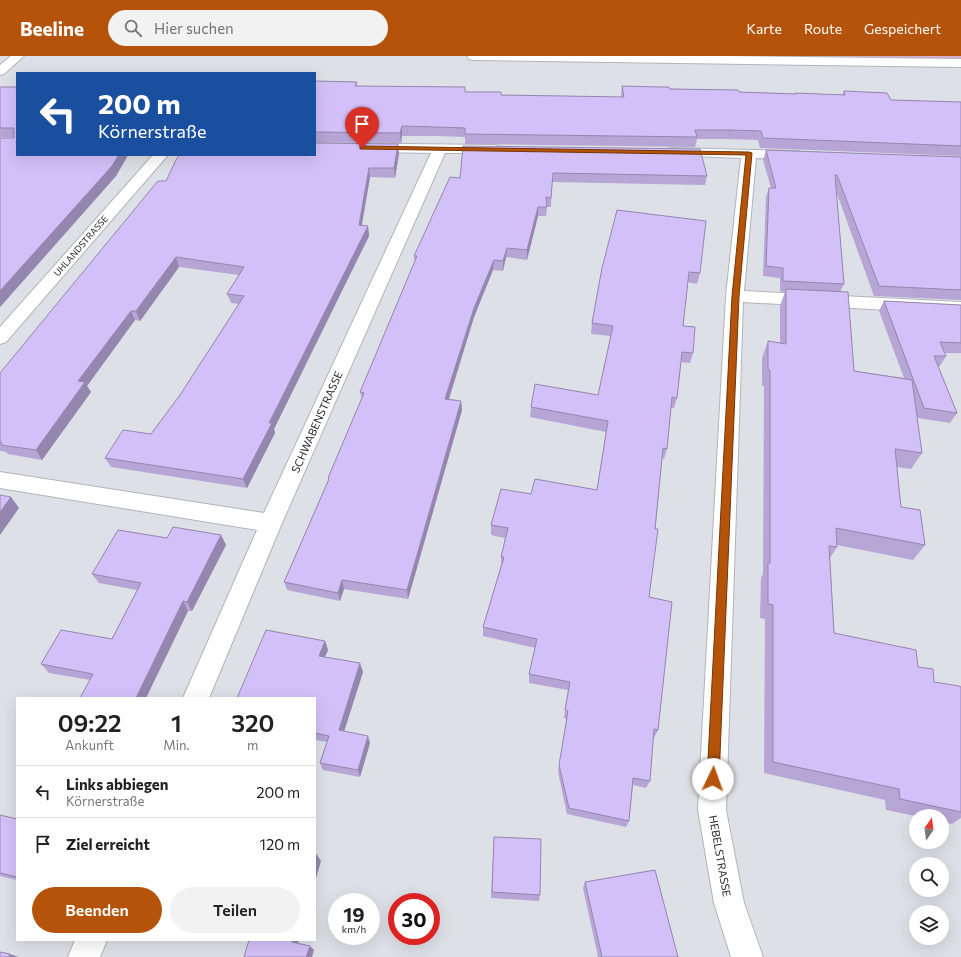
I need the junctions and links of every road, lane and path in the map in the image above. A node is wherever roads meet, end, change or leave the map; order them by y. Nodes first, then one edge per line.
1 (18, 56) edge
2 (473, 56) edge
3 (961, 63) edge
4 (0, 71) edge
5 (316, 147) edge
6 (440, 148) junction
7 (511, 149) edge
8 (662, 152) edge
9 (749, 153) junction
10 (160, 156) edge
11 (812, 156) edge
12 (735, 296) junction
13 (961, 308) edge
14 (0, 338) edge
15 (0, 480) edge
16 (271, 523) junction
17 (196, 697) edge
18 (91, 941) edge
19 (84, 957) edge
20 (747, 957) edge

1 - 4 street
2 - 3 street
5 - 6 street
6 - 7 street
6 - 16 street, SCHWABENSTRASSE
8 - 9 street
9 - 11 street
9 - 12 street, HEBELSTRASSE
10 - 14 street, UHLANDSTRASSE
12 - 13 street
12 - 20 street, HEBELSTRASSE
15 - 16 street
16 - 17 street, SCHWABENSTRASSE
18 - 19 street

